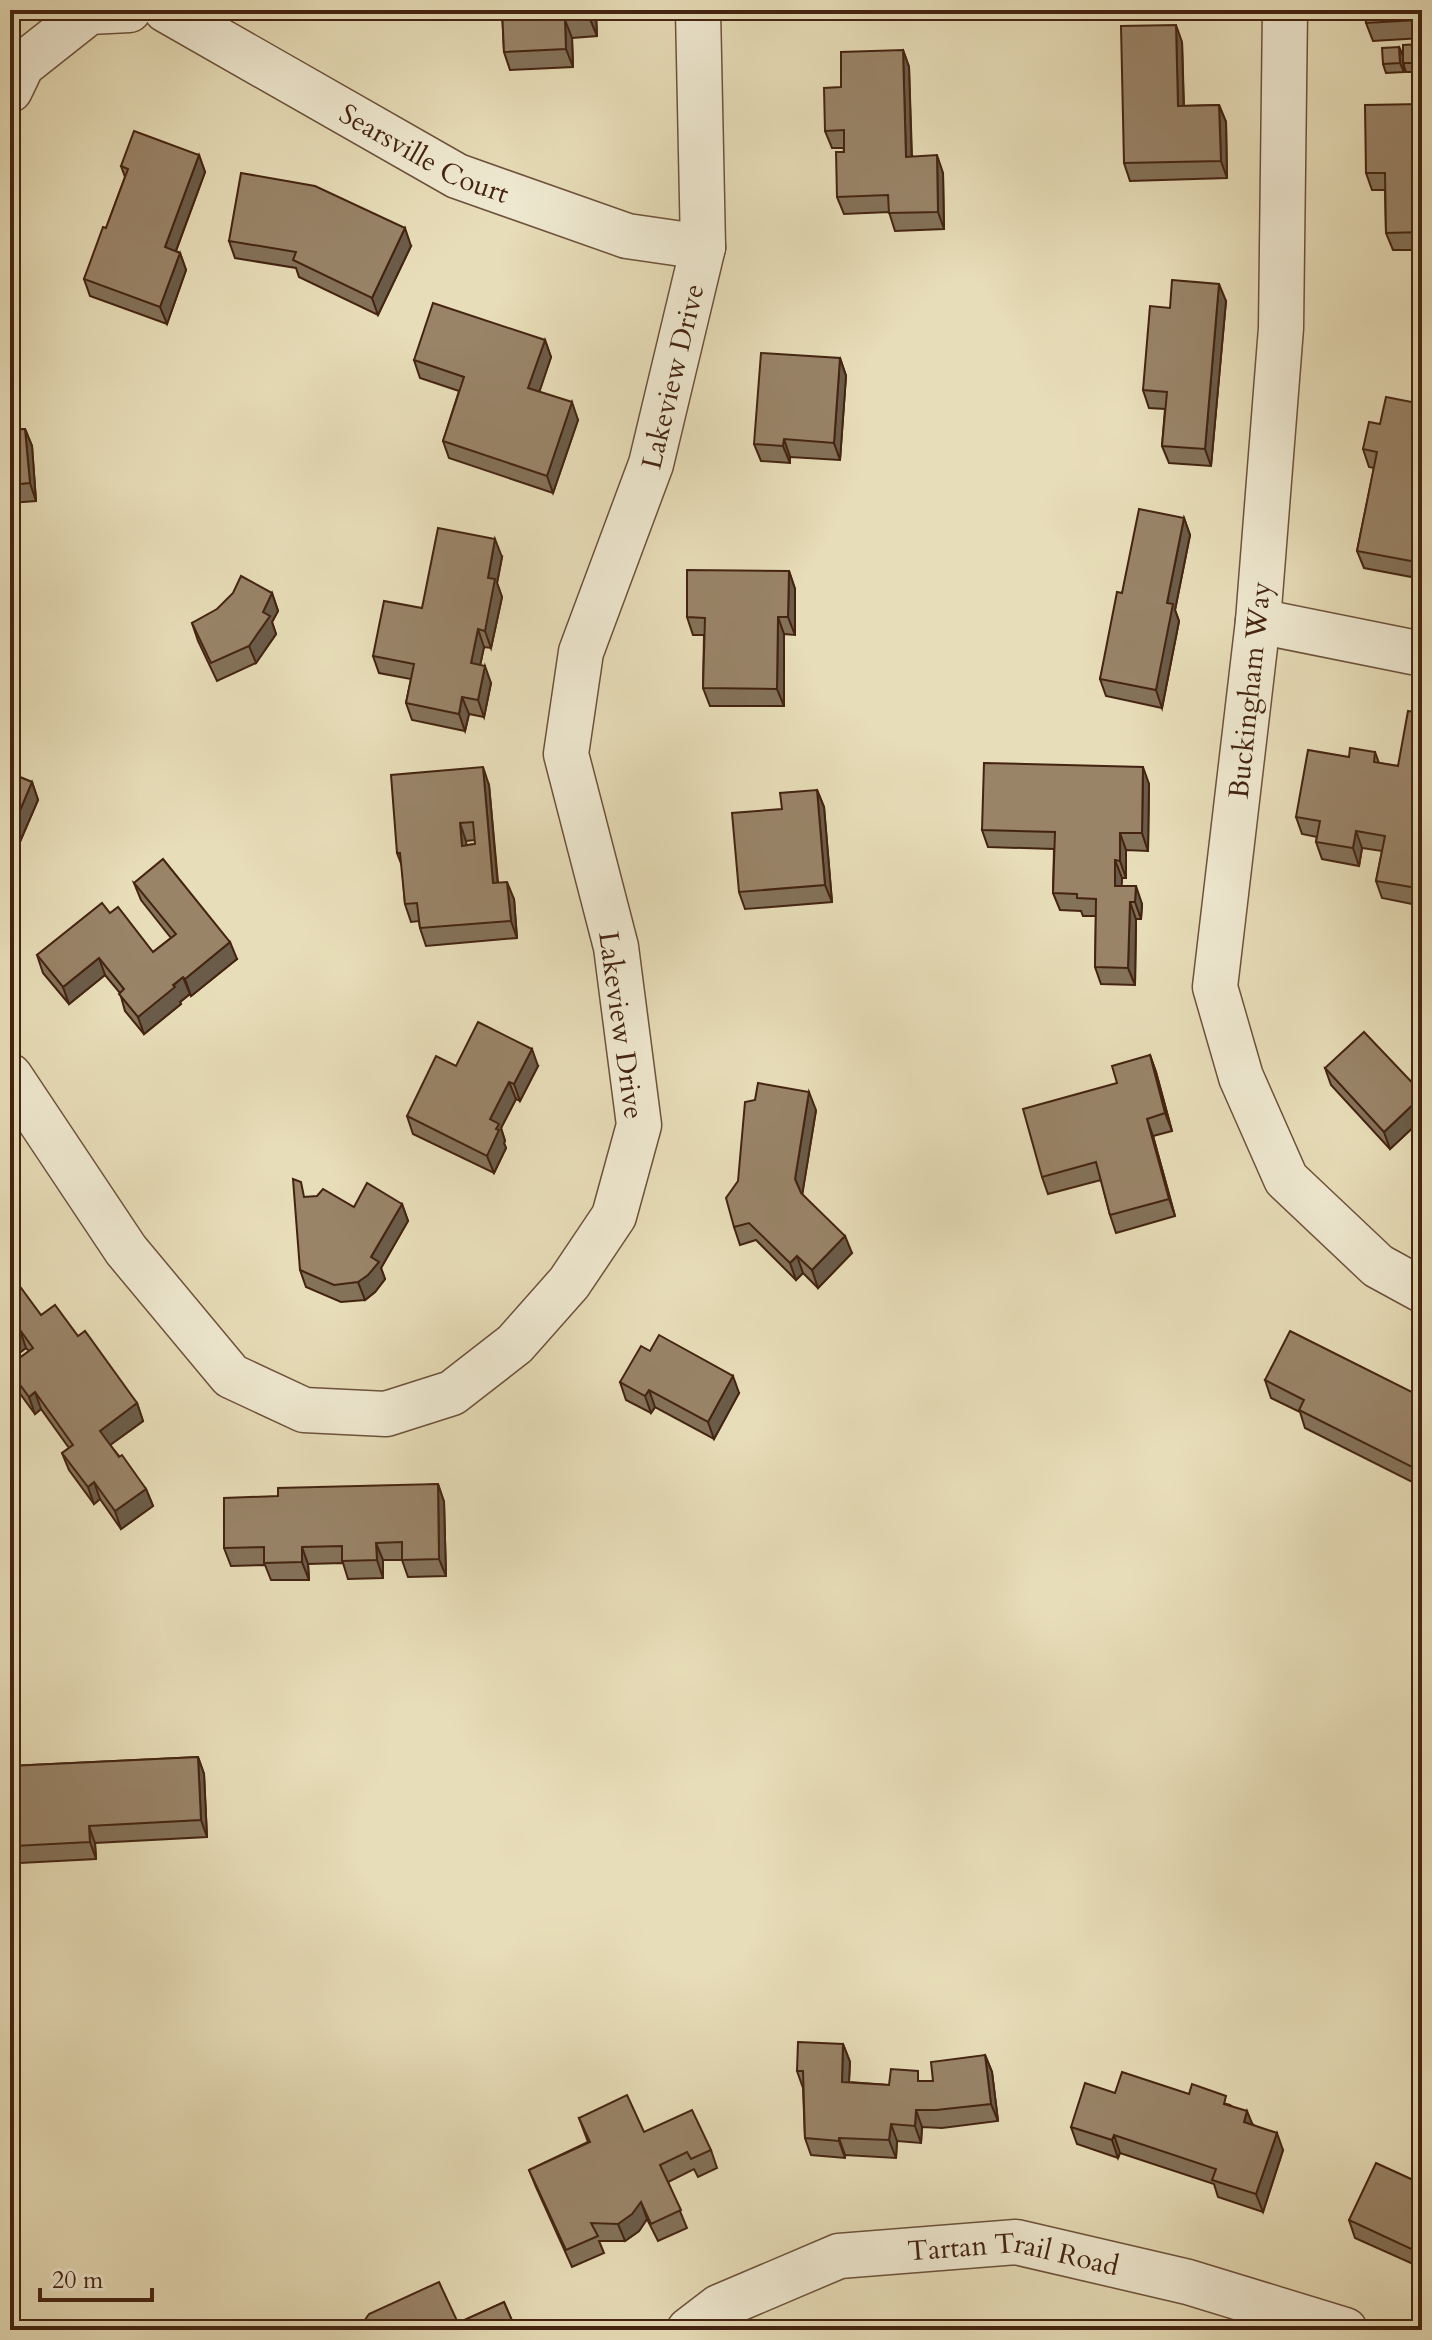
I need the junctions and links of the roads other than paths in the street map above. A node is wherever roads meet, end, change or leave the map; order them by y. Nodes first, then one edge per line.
1 (129, 10) edge
2 (166, 10) edge
3 (698, 10) edge
4 (1285, 10) edge
5 (10, 90) edge
6 (703, 247) junction
7 (1258, 621) junction
8 (1422, 654) edge
9 (10, 1076) edge
10 (1422, 1290) edge
11 (689, 2330) edge
12 (1345, 2330) edge

1 - 5 street
2 - 6 street, Searsville Court
3 - 6 street, Lakeview Drive
4 - 7 street, Buckingham Way
6 - 9 street, Lakeview Drive
7 - 8 street
7 - 10 street, Buckingham Way
11 - 12 street, Tartan Trail Road

